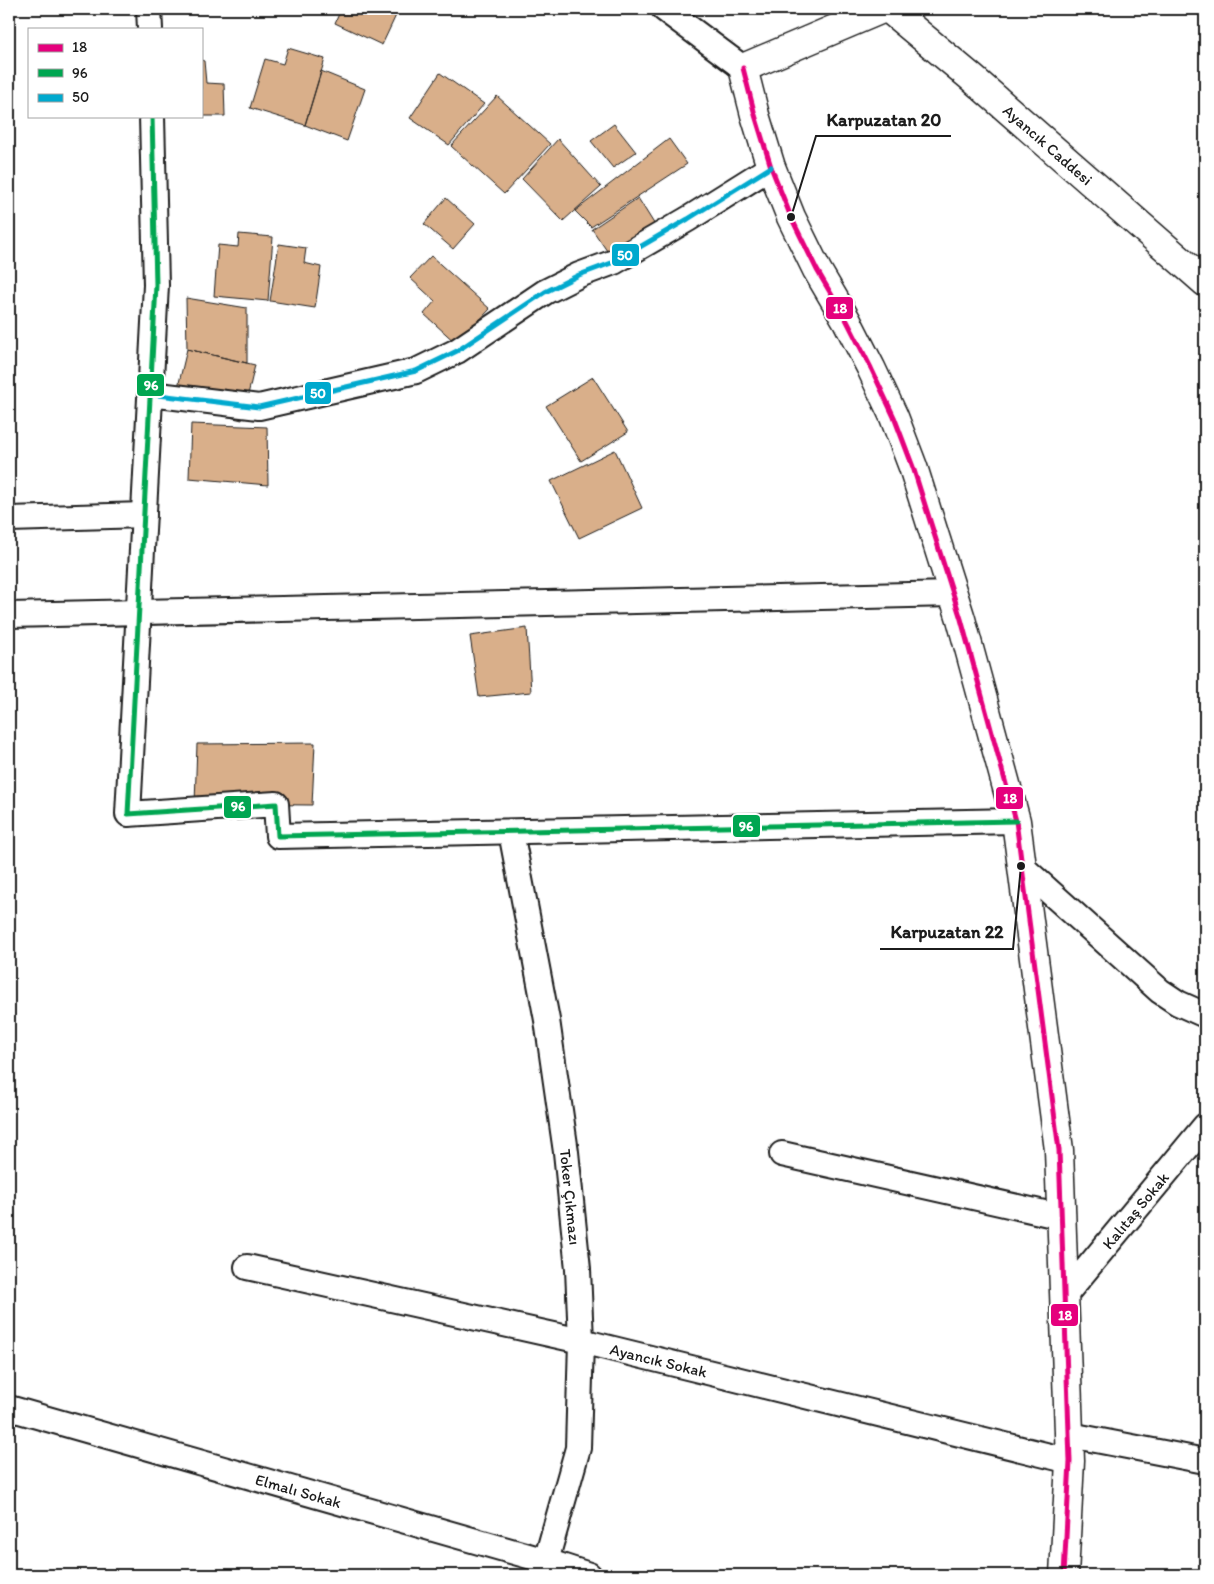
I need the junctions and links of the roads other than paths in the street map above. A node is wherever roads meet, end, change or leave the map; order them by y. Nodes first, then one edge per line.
1 (149, 9) edge
2 (664, 9) edge
3 (882, 9) edge
4 (888, 9) edge
5 (150, 28) edge
6 (743, 68) junction
7 (152, 118) edge
8 (772, 166) junction
9 (1205, 282) edge
10 (150, 394) junction
11 (144, 514) junction
12 (9, 519) edge
13 (953, 594) junction
14 (139, 613) junction
15 (9, 615) edge
16 (1016, 822) junction
17 (511, 832) junction
18 (1022, 866) junction
19 (1205, 1015) edge
20 (1205, 1126) edge
21 (782, 1154) dead end
22 (1062, 1216) junction
23 (247, 1267) dead end
24 (1066, 1296) junction
25 (581, 1342) junction
26 (9, 1408) edge
27 (1070, 1448) junction
28 (1205, 1461) edge
29 (543, 1568) edge
30 (589, 1575) edge
31 (1064, 1575) edge

1 - 5 street
2 - 6 street
3 - 6 street
4 - 9 street, Ayancık Caddesi
6 - 8 street
7 - 10 street
8 - 10 street
8 - 13 street
10 - 11 street
11 - 12 street
11 - 14 street
13 - 14 street
13 - 16 street
14 - 15 street
14 - 17 street
16 - 17 street
16 - 18 street
17 - 25 street, Toker Çıkmazı
18 - 19 street
18 - 22 street
20 - 24 street, Kalıtaş Sokak
21 - 22 street
22 - 24 street
23 - 25 street, Ayancık Sokak
24 - 27 street
25 - 27 street, Ayancık Sokak
25 - 29 street, Toker Çıkmazı
26 - 29 street, Elmalı Sokak
27 - 28 street, Ayancık Sokak
27 - 31 street
29 - 30 street, Elmalı Sokak

